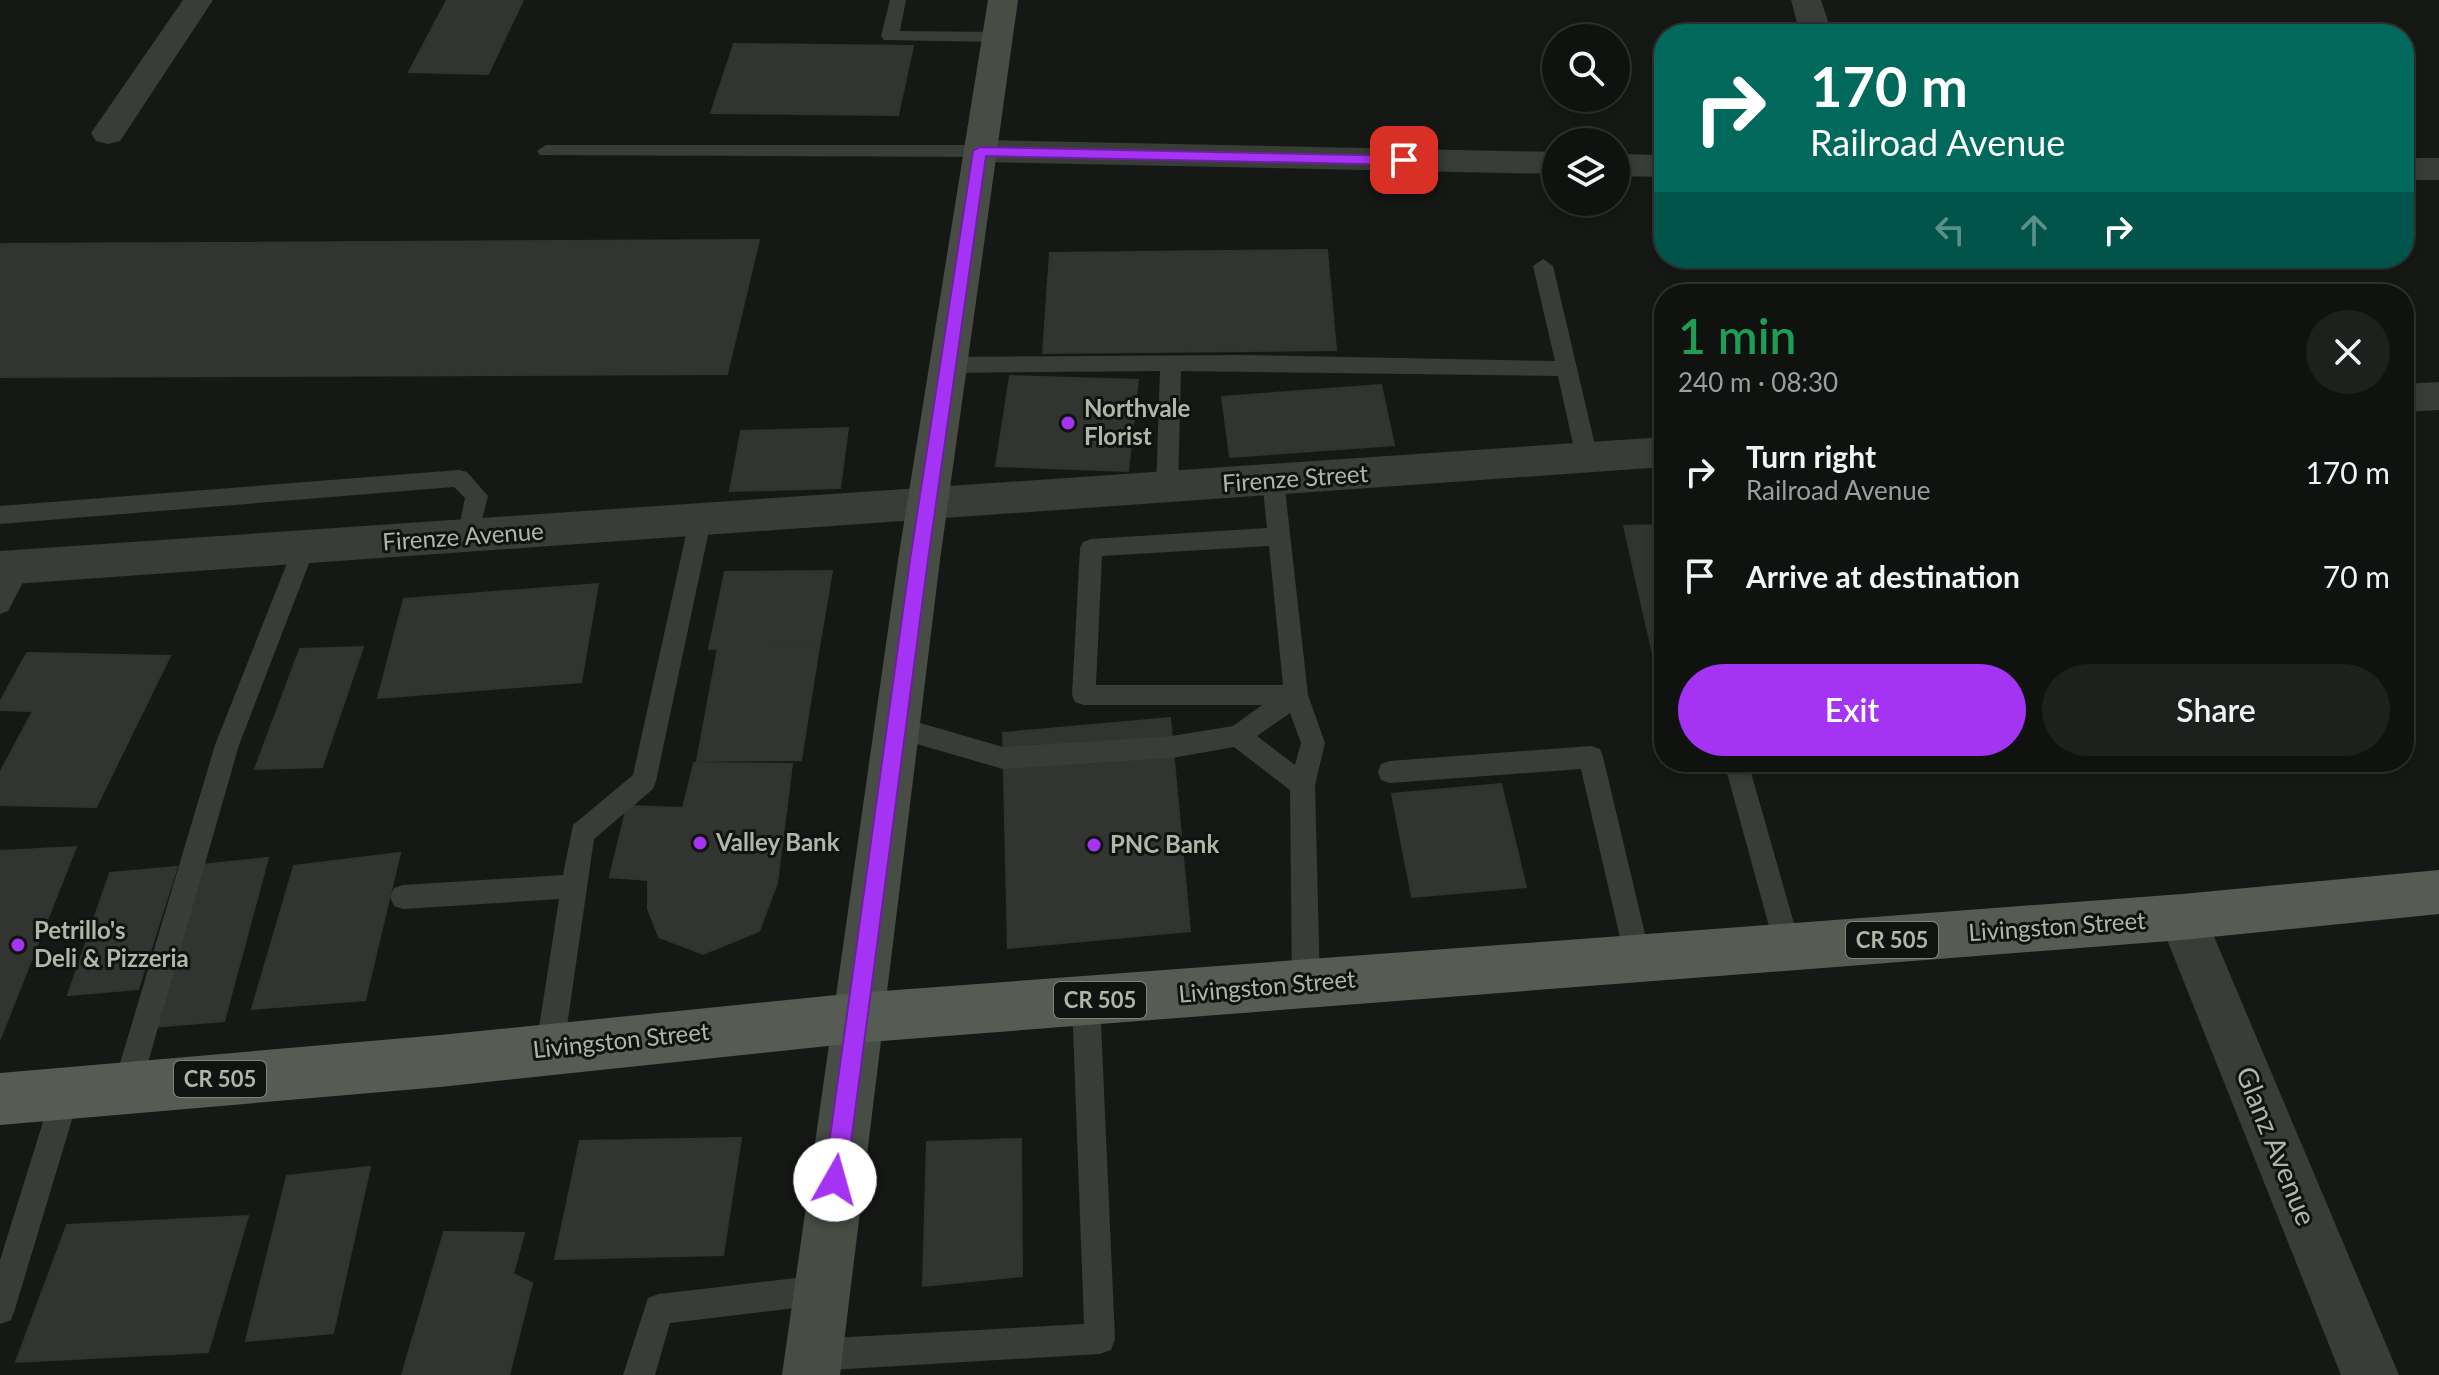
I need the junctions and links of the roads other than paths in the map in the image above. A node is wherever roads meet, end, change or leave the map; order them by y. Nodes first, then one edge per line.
1 (198, 0) edge
2 (898, 0) edge
3 (1806, 0) edge
4 (1000, 18) edge
5 (1813, 24) edge
6 (108, 133) dead end
7 (546, 151) dead end
8 (980, 151) junction
9 (1542, 163) edge
10 (1630, 165) edge
11 (1654, 166) edge
12 (2414, 169) edge
13 (2439, 169) edge
14 (1543, 266) dead end
15 (1171, 364) junction
16 (948, 365) junction
17 (1567, 369) junction
18 (2439, 396) edge
19 (2414, 397) edge
20 (1654, 453) edge
21 (1587, 458) junction
22 (1273, 480) junction
23 (1167, 488) junction
24 (927, 506) junction
25 (0, 515) edge
26 (700, 521) junction
27 (1279, 536) junction
28 (468, 537) junction
29 (304, 548) junction
30 (10, 568) edge
31 (0, 604) edge
32 (1296, 695) junction
33 (896, 727) junction
34 (1238, 736) junction
35 (1390, 772) dead end
36 (1739, 772) edge
37 (1302, 785) junction
38 (574, 886) junction
39 (2439, 892) edge
40 (403, 897) dead end
41 (2182, 917) junction
42 (1788, 948) junction
43 (1638, 959) junction
44 (1306, 985) junction
45 (1086, 1001) junction
46 (856, 1018) junction
47 (550, 1047) junction
48 (127, 1087) junction
49 (66, 1093) junction
50 (0, 1099) edge
51 (822, 1290) junction
52 (0, 1309) edge
53 (812, 1365) edge
54 (639, 1375) edge
55 (2370, 1375) edge

1 - 6 street
2 - 4 lane
3 - 5 street
4 - 8 street
7 - 8 lane
8 - 9 street
8 - 16 street
10 - 11 street
12 - 13 street
14 - 17 lane
15 - 16 lane
15 - 17 lane
15 - 23 lane
16 - 24 street
17 - 21 lane
18 - 19 street
20 - 21 street, Firenze Street
21 - 22 street, Firenze Street
22 - 23 street, Firenze Street
22 - 27 lane
23 - 24 street, Firenze Street
24 - 26 street, Firenze Avenue
24 - 33 street
25 - 28 lane
26 - 28 street, Firenze Avenue
26 - 38 lane
27 - 32 lane
27 - 32 lane
28 - 29 street, Firenze Avenue
29 - 30 street, Firenze Avenue
29 - 48 lane
30 - 31 lane
32 - 34 lane
32 - 37 lane
33 - 34 lane
33 - 46 street
34 - 37 lane
35 - 43 lane
36 - 42 lane
37 - 44 lane
38 - 40 lane
38 - 47 lane
39 - 41 main road, Livingston Street / CR 505
41 - 42 main road, Livingston Street / CR 505
41 - 55 street, Glanz Avenue
42 - 43 main road, Livingston Street / CR 505
43 - 44 main road, Livingston Street / CR 505
44 - 45 main road, Livingston Street / CR 505
45 - 46 main road, Livingston Street / CR 505
45 - 53 lane
46 - 47 main road, Livingston Street / CR 505
46 - 51 street
47 - 48 main road, Livingston Street / CR 505
48 - 49 main road, Livingston Street / CR 505
49 - 50 main road, Livingston Street / CR 505
49 - 52 lane
51 - 53 street
51 - 54 lane

